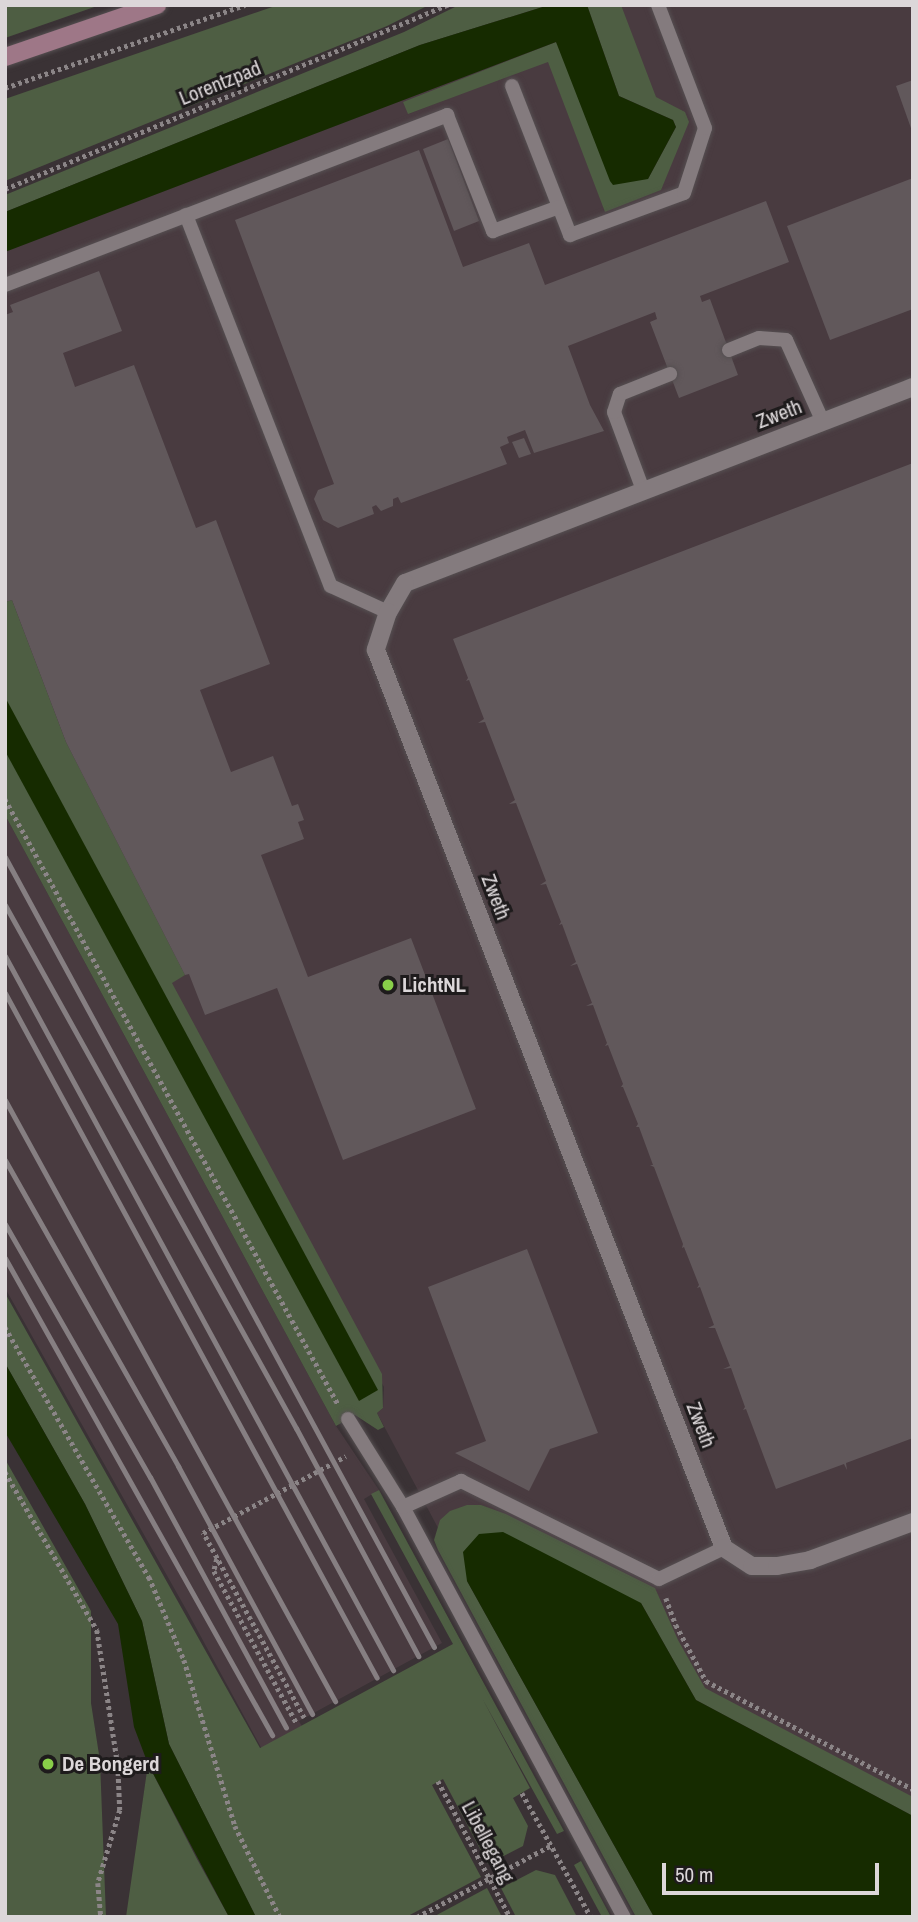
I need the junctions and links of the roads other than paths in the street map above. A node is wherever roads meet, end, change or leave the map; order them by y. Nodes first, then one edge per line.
1 (157, 5) edge
2 (658, 5) edge
3 (5, 57) edge
4 (512, 86) dead end
5 (559, 207) junction
6 (186, 215) junction
7 (5, 285) edge
8 (729, 350) dead end
9 (670, 374) dead end
10 (913, 387) edge
11 (823, 422) junction
12 (643, 490) junction
13 (388, 612) junction
14 (348, 1419) road end
15 (403, 1507) junction
16 (913, 1522) edge
17 (724, 1548) junction
18 (624, 1917) edge

1 - 3 main road
2 - 5 lane
4 - 5 lane
5 - 6 lane
6 - 7 lane
6 - 13 lane
8 - 11 lane
9 - 12 lane
10 - 11 street, Zweth
11 - 12 street, Zweth
12 - 13 street, Zweth
13 - 17 street, Zweth
14 - 15 lane
15 - 17 lane
15 - 18 lane
16 - 17 street

